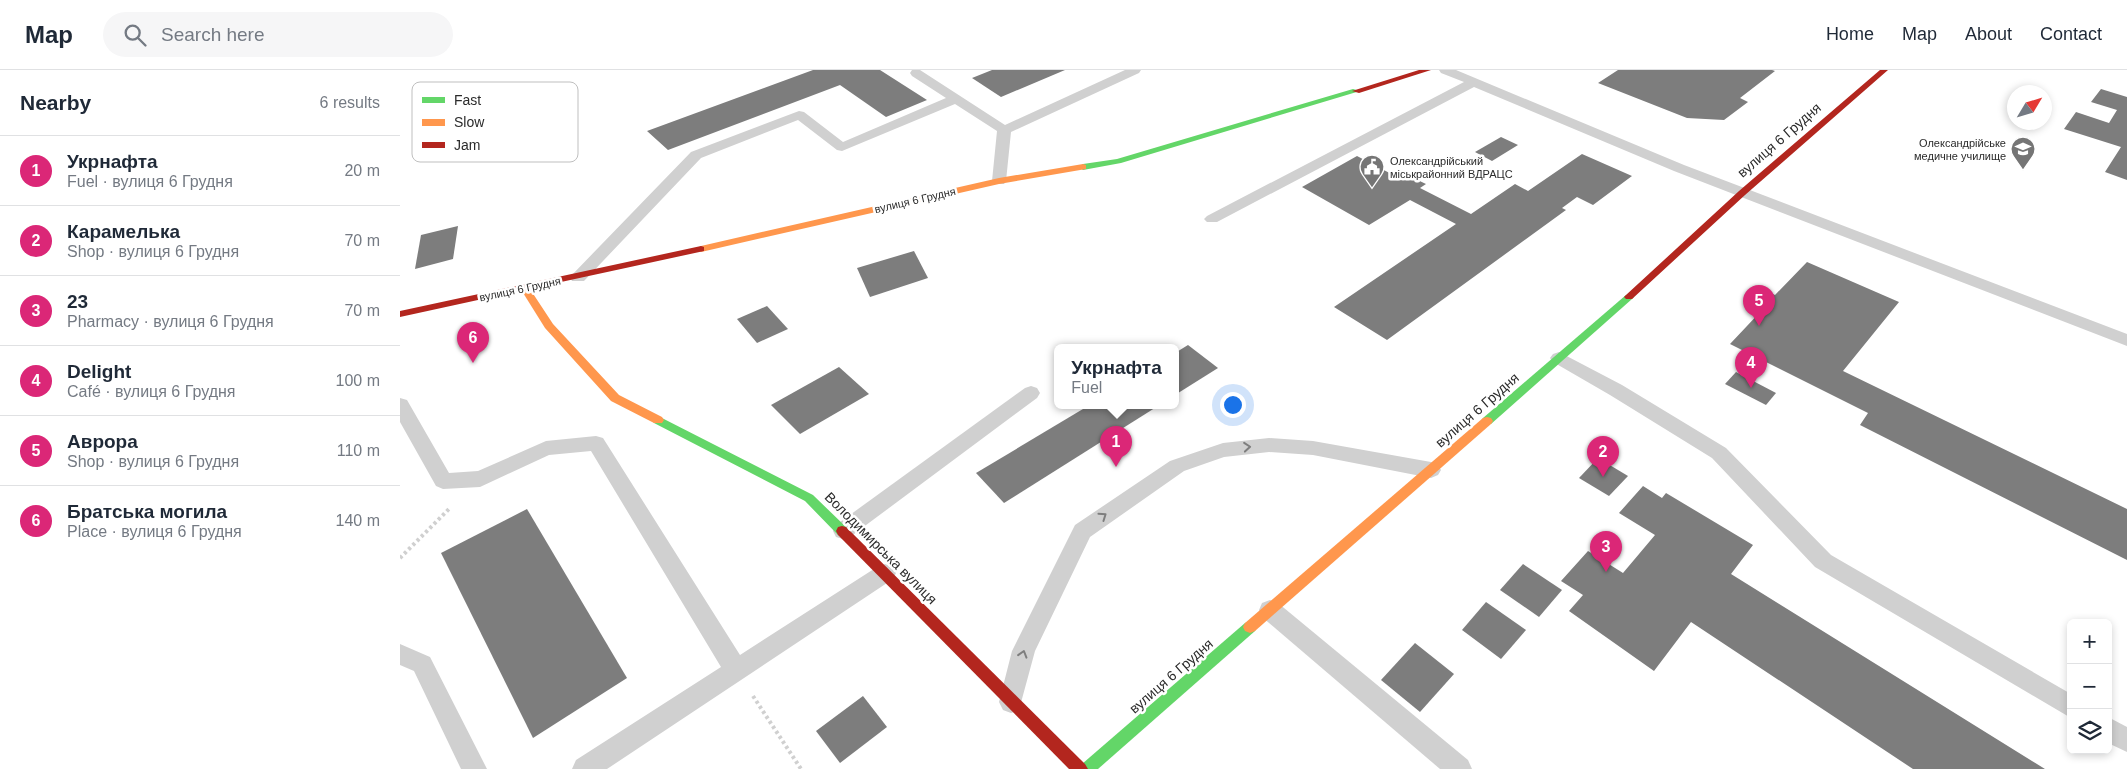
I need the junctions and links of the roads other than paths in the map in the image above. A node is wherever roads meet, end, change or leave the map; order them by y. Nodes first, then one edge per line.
1 (1135, 70) edge
2 (1427, 70) edge
3 (1445, 70) edge
4 (1884, 70) edge
5 (916, 73) dead end
6 (1474, 82) junction
7 (956, 99) junction
8 (1004, 130) junction
9 (999, 181) junction
10 (1742, 193) junction
11 (1212, 219) dead end
12 (578, 277) junction
13 (525, 288) junction
14 (400, 314) edge
15 (2127, 340) edge
16 (1559, 358) junction
17 (1030, 393) dead end
18 (400, 404) edge
19 (1431, 470) junction
20 (843, 531) junction
21 (884, 573) junction
22 (1270, 610) junction
23 (400, 654) edge
24 (736, 670) junction
25 (1011, 702) junction
26 (2067, 705) edge
27 (2112, 731) edge
28 (2127, 740) edge
29 (474, 769) edge
30 (585, 769) edge
31 (1080, 769) edge
32 (1087, 769) edge
33 (1459, 769) edge

1 - 8 lane
2 - 9 street, вулиця 6 Грудня
3 - 6 lane
4 - 10 street, вулиця 6 Грудня
5 - 7 lane
6 - 10 lane
6 - 11 lane
7 - 8 lane
7 - 12 lane
8 - 9 lane
9 - 12 street, вулиця 6 Грудня
10 - 15 lane
10 - 16 street, вулиця 6 Грудня
12 - 13 street, вулиця 6 Грудня
13 - 14 street, вулиця 6 Грудня
13 - 20 street, Володимирська вулиця
16 - 19 street, вулиця 6 Грудня
16 - 26 lane
17 - 20 lane
18 - 24 lane
19 - 22 street, вулиця 6 Грудня
25 -> 19 lane
20 - 21 street, Володимирська вулиця
21 - 24 lane
21 - 25 street, Володимирська вулиця
22 - 32 street, вулиця 6 Грудня
22 - 33 lane
23 - 29 lane
24 - 30 lane
25 - 31 street, Володимирська вулиця
27 - 28 lane

